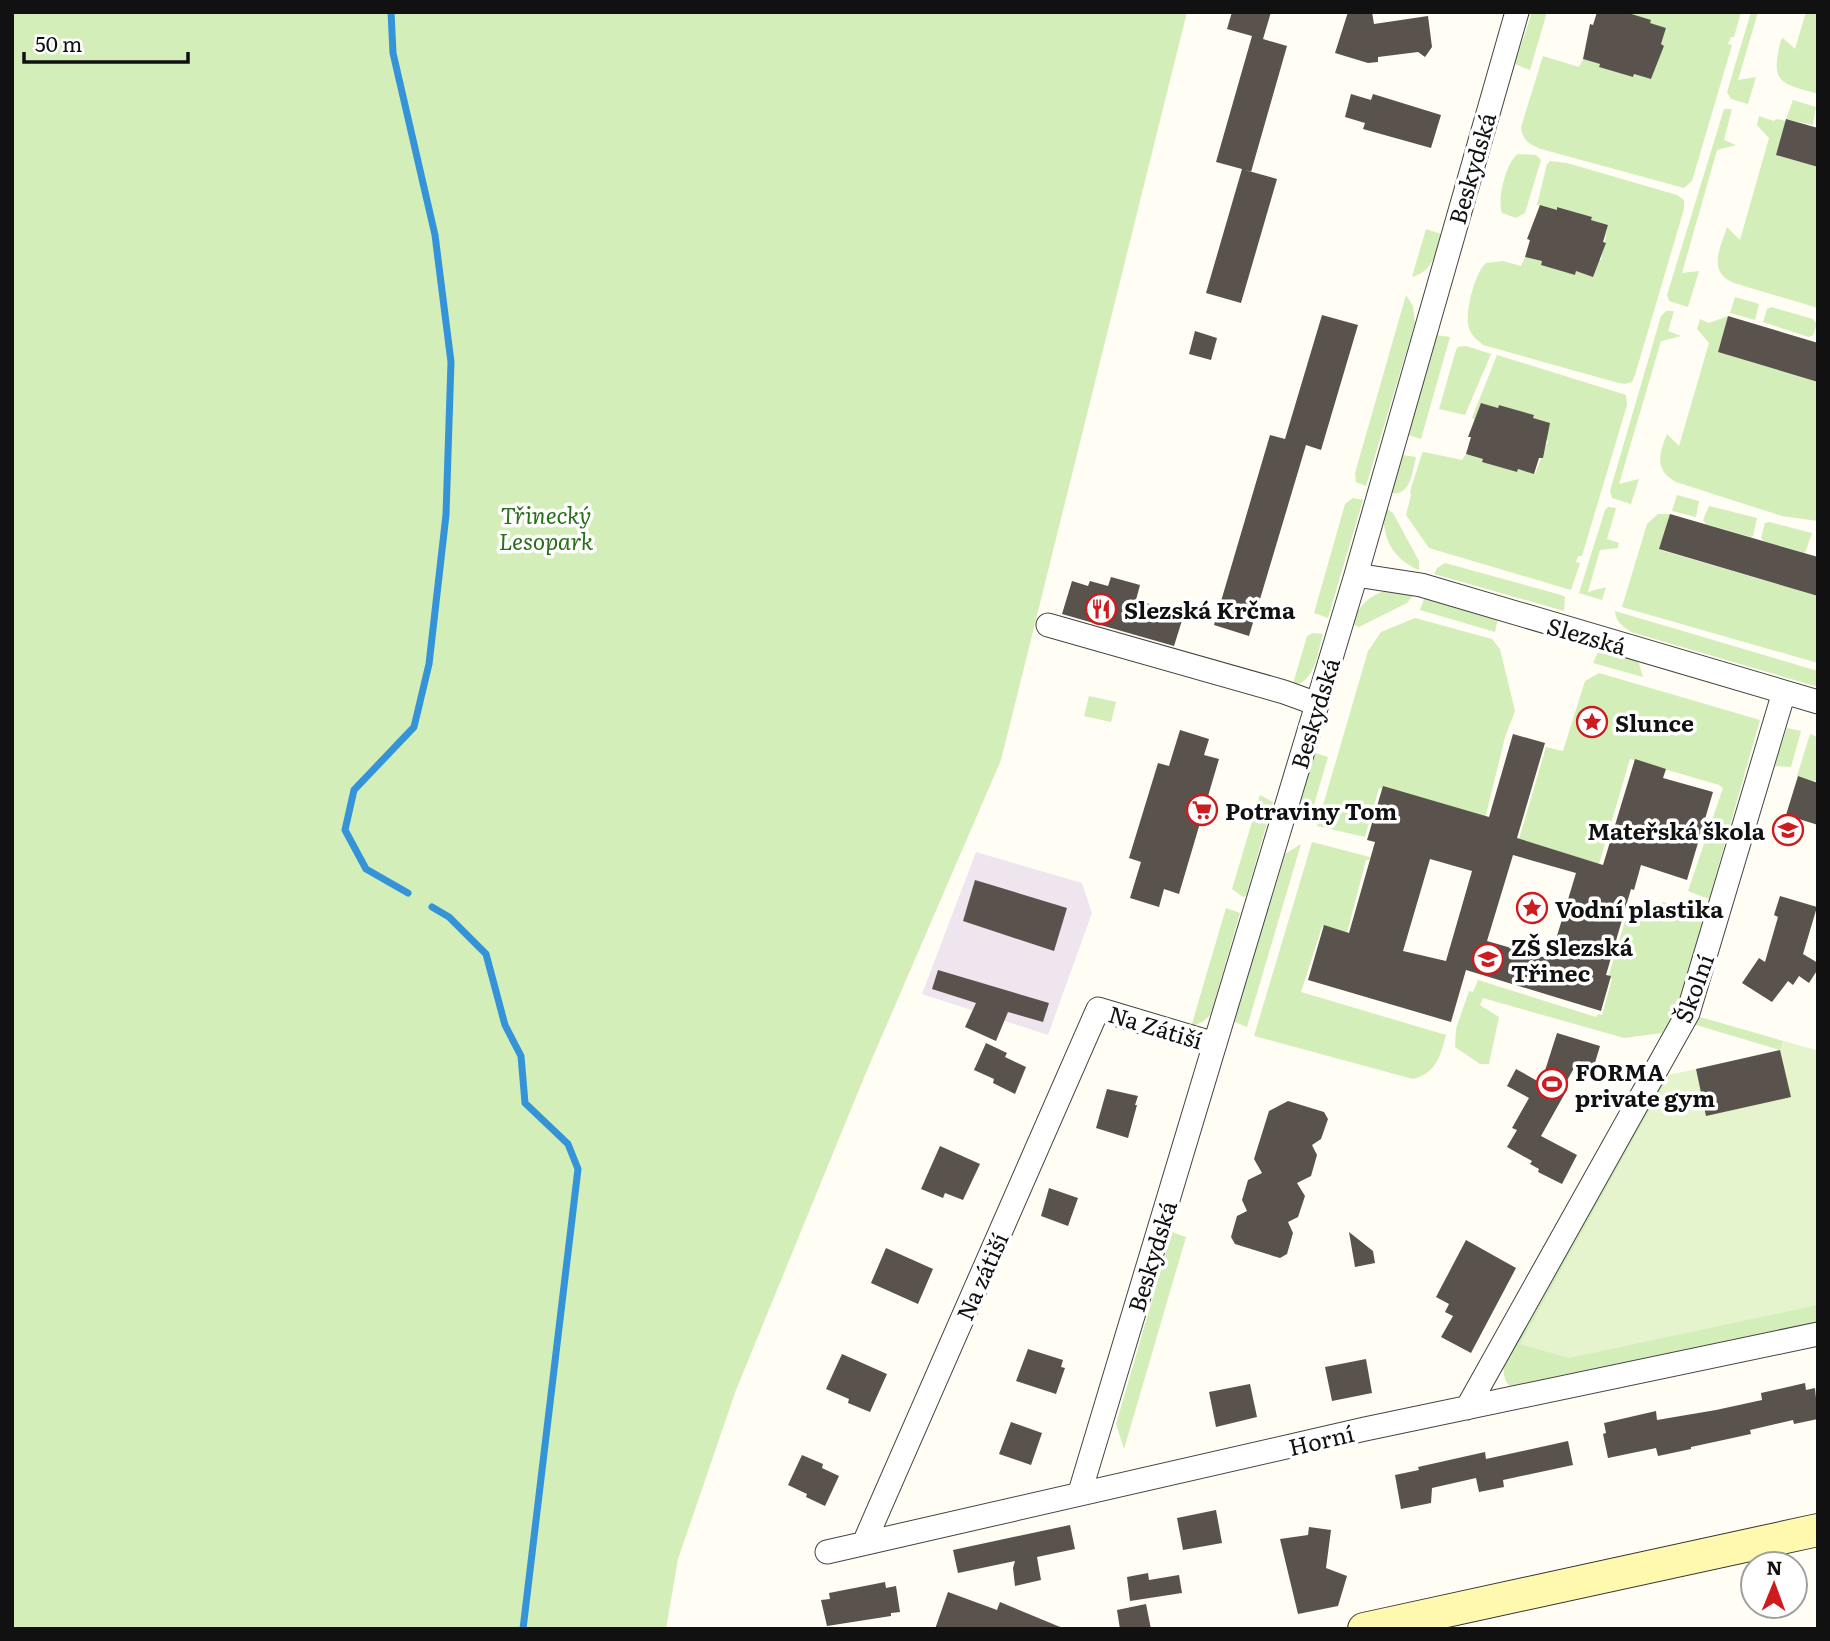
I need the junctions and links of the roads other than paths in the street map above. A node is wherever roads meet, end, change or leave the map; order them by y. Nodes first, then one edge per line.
1 (1517, 12) edge
2 (1356, 575) junction
3 (1048, 625) dead end
4 (1784, 692) junction
5 (1818, 702) edge
6 (1317, 704) junction
7 (1098, 1009) joint
8 (1215, 1044) junction
9 (1818, 1334) edge
10 (1466, 1408) junction
11 (1080, 1492) junction
12 (1818, 1531) edge
13 (864, 1543) junction
14 (827, 1552) dead end
15 (1364, 1629) edge

1 - 2 street, Beskydská
2 - 4 street, Slezská
2 - 6 street, Beskydská
3 - 6 street
4 - 5 street, Slezská
4 - 10 street, Školní
6 - 8 street, Beskydská
7 - 8 street, Na Zátiší
7 - 13 street, Na zátiší
8 - 11 street, Beskydská
9 - 10 street, Horní
10 - 11 street, Horní
11 - 13 street, Horní
12 - 15 main road
13 - 14 street, Horní

